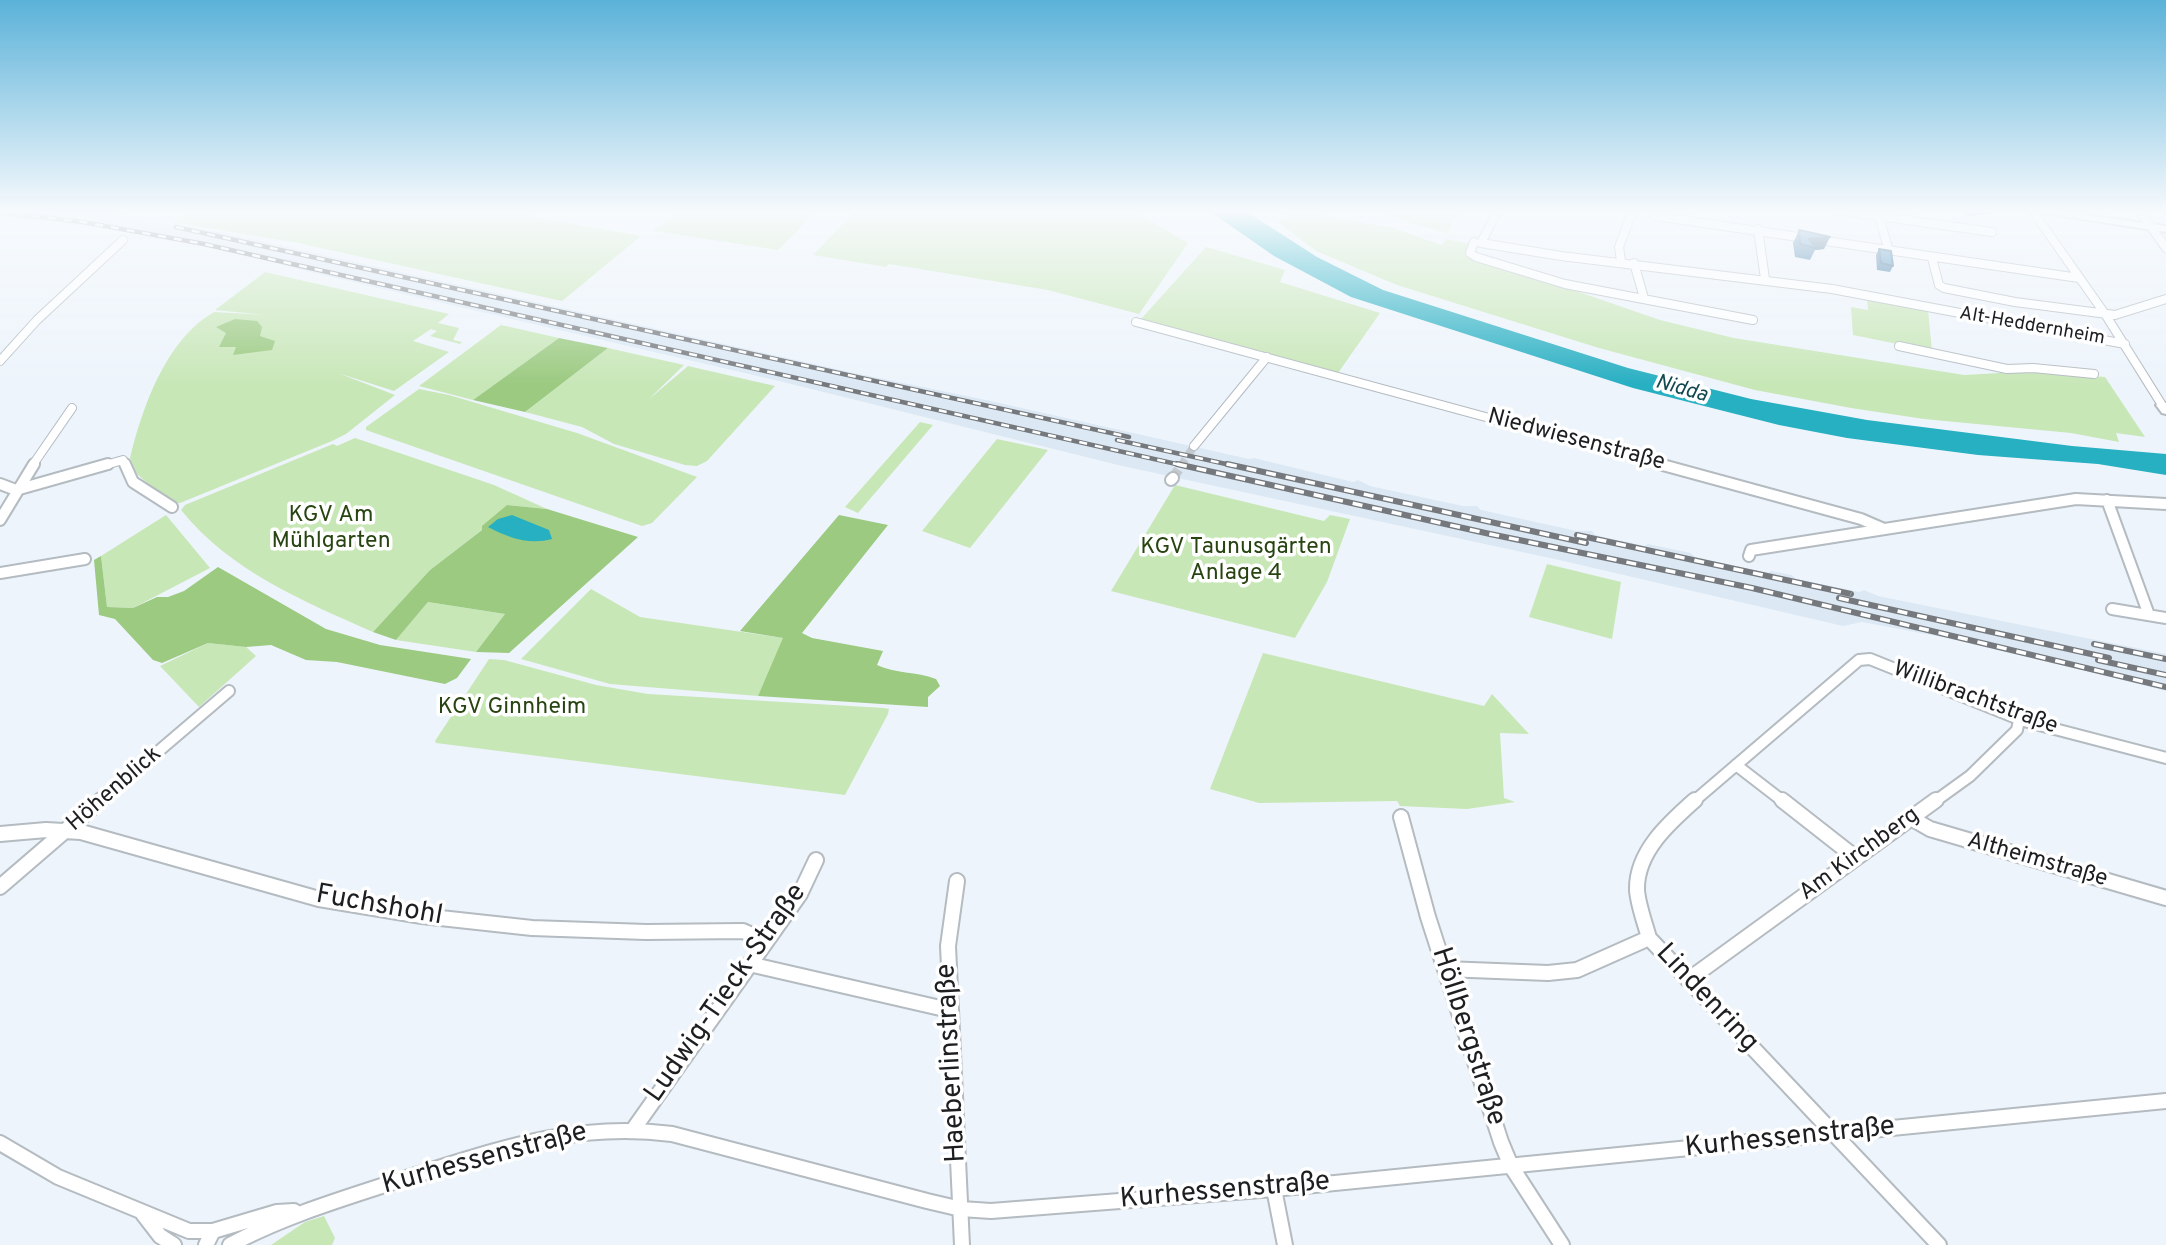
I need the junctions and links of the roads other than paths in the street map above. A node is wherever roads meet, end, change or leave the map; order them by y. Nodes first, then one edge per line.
1 (93, 268) edge
2 (1513, 268) edge
3 (1635, 268) edge
4 (1676, 268) edge
5 (1763, 268) edge
6 (1935, 268) edge
7 (2006, 268) edge
8 (2072, 268) edge
9 (2079, 278) junction
10 (1765, 279) junction
11 (1644, 298) junction
12 (2166, 299) edge
13 (2105, 314) junction
14 (1753, 320) dead end
15 (1136, 322) dead end
16 (2125, 344) junction
17 (1899, 346) dead end
18 (1267, 357) junction
19 (0, 361) edge
20 (2094, 374) dead end
21 (2165, 407) edge
22 (72, 408) dead end
23 (1194, 446) tunnel mouth
24 (0, 484) edge
25 (16, 490) junction
26 (2107, 500) junction
27 (2166, 504) edge
28 (172, 508) dead end
29 (0, 520) edge
30 (1884, 529) junction
31 (1749, 556) dead end
32 (85, 558) dead end
33 (0, 573) edge
34 (2112, 609) dead end
35 (2149, 615) junction
36 (2166, 618) edge
37 (1865, 659) joint
38 (229, 691) dead end
39 (2019, 719) junction
40 (2166, 758) edge
41 (1736, 765) junction
42 (1401, 817) dead end
43 (1911, 818) junction
44 (67, 831) junction
45 (0, 834) edge
46 (1856, 858) junction
47 (816, 860) dead end
48 (957, 881) dead end
49 (0, 887) edge
50 (2166, 898) edge
51 (1649, 938) junction
52 (765, 941) junction
53 (750, 964) junction
54 (1445, 969) junction
55 (1688, 980) junction
56 (949, 1010) junction
57 (2166, 1101) edge
58 (635, 1127) junction
59 (1834, 1135) junction
60 (0, 1143) edge
61 (1511, 1166) junction
62 (1274, 1189) junction
63 (961, 1209) junction
64 (303, 1211) junction
65 (143, 1214) junction
66 (209, 1238) edge
67 (174, 1245) edge
68 (223, 1245) edge
69 (230, 1245) edge
70 (961, 1245) edge
71 (1284, 1245) edge
72 (1562, 1245) edge
73 (1939, 1245) edge

1 - 19 street
2 - 11 street
3 - 11 street
4 - 10 street, Alt-Heddernheim
5 - 10 street
6 - 13 street
7 - 9 street
8 - 9 street
9 - 13 street
10 - 16 street, Alt-Heddernheim
11 - 14 street
12 - 13 street
13 - 16 street
15 - 18 street, Niedwiesenstraße
16 - 21 street
17 - 20 street
18 - 23 street
18 - 30 street, Niedwiesenstraße
22 - 25 street
24 - 25 street
25 - 28 street
25 - 29 street
26 - 27 street
26 - 30 street
26 - 35 street
30 - 31 street
32 - 33 street
34 - 35 street
35 - 36 street
37 - 39 street, Willibrachtstraße
37 - 41 street, Lindenring
38 - 44 street, Höhenblick
39 - 40 street, Willibrachtstraße
39 - 43 street, Am Kirchberg
41 - 46 street
41 - 51 street, Lindenring
42 - 54 street, Höllbergstraße
43 - 46 street, Am Kirchberg
43 - 50 street, Altheimstraße
44 - 45 street, Fuchshohl
44 - 49 street, Höhenblick
44 - 52 street, Fuchshohl
46 - 55 street, Am Kirchberg
47 - 52 street, Ludwig-Tieck-Straße
48 - 56 street, Haeberlinstraße
51 - 54 street
51 - 55 street, Lindenring
52 - 53 street, Ludwig-Tieck-Straße
53 - 56 street
53 - 58 street, Ludwig-Tieck-Straße
54 - 61 street, Höllbergstraße
55 - 59 street, Lindenring
56 - 63 street, Haeberlinstraße
57 - 59 street, Kurhessenstraße
58 - 63 street, Kurhessenstraße
58 - 64 street, Kurhessenstraße
59 - 61 street, Kurhessenstraße
59 - 73 street, Lindenring
60 - 65 street, Kurhessenstraße
61 - 62 street, Kurhessenstraße
61 - 72 street, Höllbergstraße
62 - 63 street, Kurhessenstraße
62 - 71 street
63 - 70 street, Haeberlinstraße
64 - 66 street, Kurhessenstraße
64 - 69 street, Kurhessenstraße
65 - 66 street, Kurhessenstraße
65 - 67 street, Kurhessenstraße
66 - 68 street

